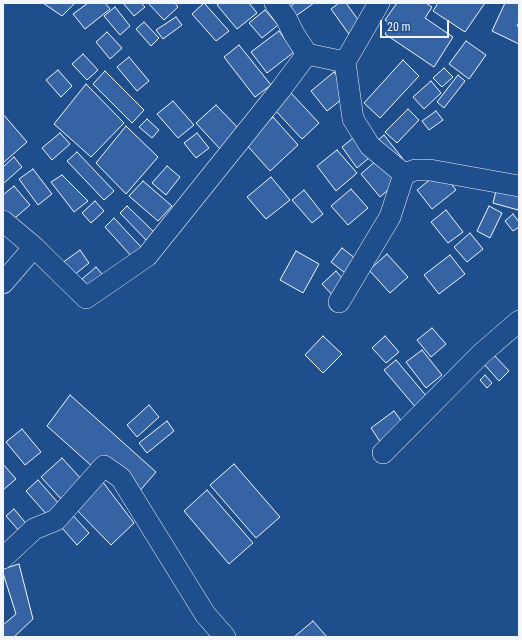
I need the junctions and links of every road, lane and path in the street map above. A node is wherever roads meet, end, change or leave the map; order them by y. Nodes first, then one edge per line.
1 (275, 3) edge
2 (379, 3) edge
3 (307, 54) junction
4 (345, 62) junction
5 (404, 174) junction
6 (519, 186) edge
7 (3, 221) edge
8 (34, 247) junction
9 (3, 283) edge
10 (339, 302) dead end
11 (519, 321) edge
12 (383, 453) dead end
13 (3, 558) edge
14 (225, 637) edge

1 - 3 street
2 - 4 street
3 - 4 street
3 - 8 street
4 - 5 street
5 - 6 street
5 - 10 street
7 - 8 street
8 - 9 street
11 - 12 street
13 - 14 street

